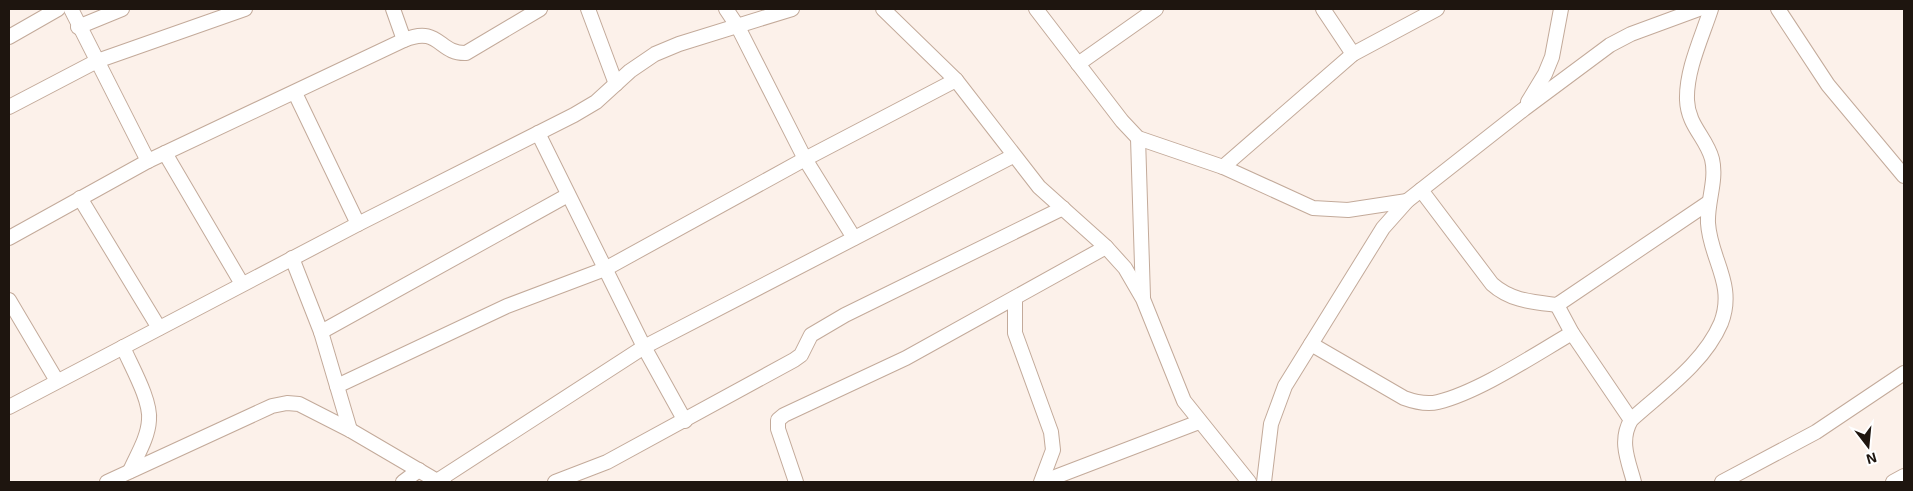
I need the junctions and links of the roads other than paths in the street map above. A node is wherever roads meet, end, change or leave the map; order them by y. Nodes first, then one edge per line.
1 (58, 9) edge
2 (71, 9) edge
3 (122, 9) edge
4 (245, 9) edge
5 (393, 9) edge
6 (540, 9) edge
7 (588, 9) edge
8 (726, 9) edge
9 (792, 9) edge
10 (883, 9) edge
11 (1036, 9) edge
12 (1156, 9) edge
13 (1323, 9) edge
14 (1437, 9) edge
15 (1560, 9) edge
16 (1699, 9) edge
17 (1711, 9) edge
18 (1778, 9) edge
19 (78, 27) junction
20 (738, 27) junction
21 (9, 37) edge
22 (404, 40) junction
23 (1352, 54) junction
24 (97, 61) junction
25 (1078, 64) junction
26 (956, 80) junction
27 (616, 84) junction
28 (295, 93) junction
29 (9, 107) edge
30 (1524, 109) junction
31 (538, 133) junction
32 (1138, 138) junction
33 (165, 153) junction
34 (1013, 156) junction
35 (805, 159) junction
36 (148, 160) junction
37 (1223, 166) junction
38 (1904, 176) edge
39 (1421, 190) junction
40 (568, 195) junction
41 (80, 198) junction
42 (1407, 201) junction
43 (1708, 203) junction
44 (1063, 208) junction
45 (358, 224) junction
46 (10, 235) edge
47 (854, 238) junction
48 (1106, 247) junction
49 (292, 258) junction
50 (605, 269) junction
51 (242, 284) junction
52 (1015, 298) junction
53 (1143, 299) junction
54 (9, 300) edge
55 (1557, 305) junction
56 (159, 328) junction
57 (321, 332) junction
58 (1572, 333) junction
59 (1311, 344) junction
60 (123, 347) junction
61 (644, 348) junction
62 (1904, 373) edge
63 (57, 382) junction
64 (336, 386) junction
65 (9, 407) edge
66 (1632, 420) junction
67 (685, 421) junction
68 (1199, 422) junction
69 (350, 430) junction
70 (419, 470) junction
71 (130, 471) junction
72 (1904, 476) edge
73 (440, 481) edge
74 (107, 482) edge
75 (403, 482) edge
76 (555, 482) edge
77 (796, 482) edge
78 (1041, 482) edge
79 (1249, 482) edge
80 (1264, 482) edge
81 (1634, 482) edge
82 (1722, 482) edge
83 (1894, 482) edge

1 - 21 street
2 - 19 street
3 - 19 street
4 - 24 street
5 - 22 street
6 - 22 street
7 - 27 street
8 - 20 street
9 - 20 street
10 - 26 street
11 - 25 street
12 - 25 street
13 - 23 street
14 - 23 street
15 - 30 street
16 - 30 street
17 - 43 street
18 - 38 street
19 - 24 street
20 - 27 street
20 - 35 street
22 - 28 street
23 - 37 street
24 - 29 street
24 - 36 street
25 - 32 street
26 - 34 street
26 - 35 street
27 - 31 street
28 - 33 street
28 - 45 street
30 - 39 street
31 - 40 street
31 - 45 street
32 - 37 street
32 - 53 street
33 - 36 street
33 - 51 street
34 - 44 street
34 - 47 street
35 - 47 street
35 - 50 street
36 - 41 street
37 - 42 street
39 - 42 street
39 - 55 street
40 - 50 street
40 - 57 street
41 - 46 street
41 - 56 street
42 - 59 street
43 - 55 street
43 - 66 street
44 - 48 street
44 - 67 street
45 - 49 street
47 - 61 street
48 - 52 street
48 - 53 street
49 - 51 street
49 - 57 street
50 - 61 street
50 - 64 street
51 - 56 street
52 - 77 street
52 - 78 street
53 - 68 street
54 - 63 street
55 - 58 street
56 - 60 street
57 - 64 street
58 - 59 street
58 - 66 street
59 - 80 street
60 - 63 street
60 - 71 street
61 - 67 street
61 - 73 street
62 - 82 street
63 - 65 street
64 - 69 street
66 - 81 street
67 - 76 street
68 - 78 street
68 - 79 street
69 - 70 street
69 - 71 street
70 - 73 street
70 - 75 street
71 - 74 street
72 - 83 street

